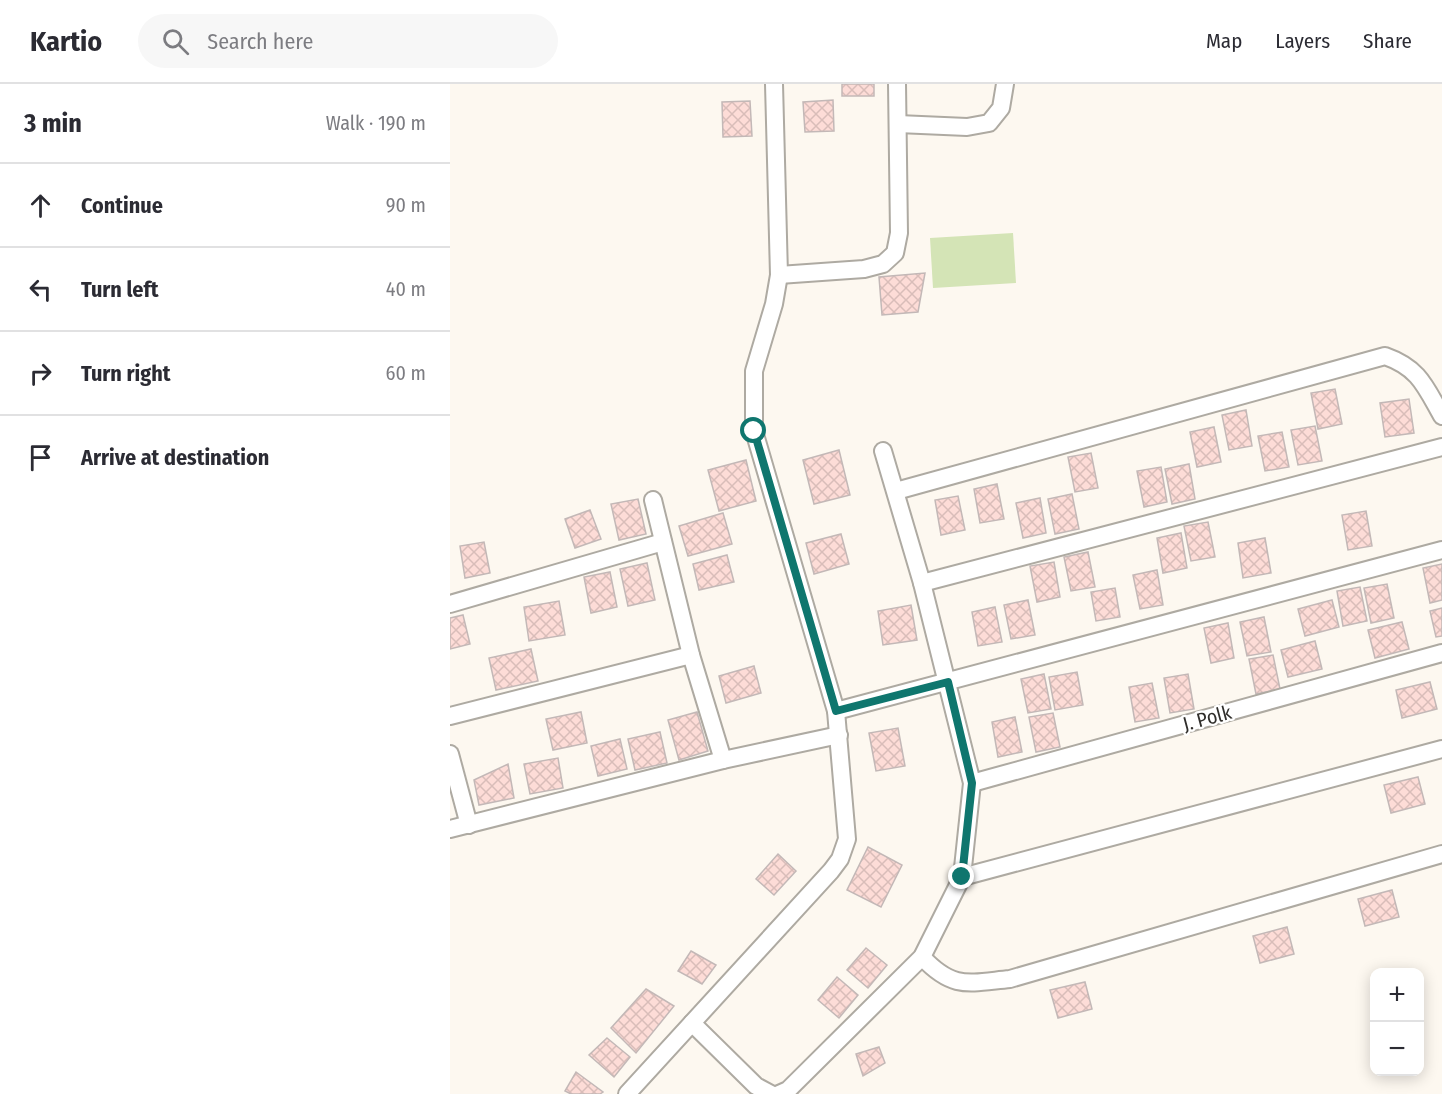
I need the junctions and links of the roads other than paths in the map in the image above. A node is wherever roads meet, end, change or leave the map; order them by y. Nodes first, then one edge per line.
1 (774, 84) edge
2 (897, 84) edge
3 (1005, 84) edge
4 (898, 124) junction
5 (779, 275) junction
6 (1442, 416) edge
7 (1442, 447) edge
8 (884, 451) dead end
9 (896, 491) junction
10 (653, 500) dead end
11 (663, 542) junction
12 (1442, 550) edge
13 (922, 583) junction
14 (450, 604) edge
15 (1442, 653) edge
16 (690, 655) junction
17 (948, 682) junction
18 (836, 711) junction
19 (450, 716) edge
20 (839, 735) junction
21 (1442, 749) edge
22 (450, 754) edge
23 (723, 760) junction
24 (972, 783) junction
25 (469, 825) junction
26 (450, 829) edge
27 (1442, 855) edge
28 (962, 877) junction
29 (922, 957) junction
30 (692, 1023) junction
31 (627, 1094) edge
32 (771, 1094) edge
33 (779, 1094) edge

1 - 5 street
2 - 4 street
3 - 4 street
4 - 5 street
5 - 18 street
6 - 9 street
7 - 13 street
8 - 9 street
9 - 13 street
10 - 11 street
11 - 14 street
11 - 16 street
12 - 17 street
13 - 17 street
15 - 24 street, J. Polk
16 - 19 street
16 - 23 street
17 - 18 street
17 - 24 street
18 - 20 street
20 - 23 street
20 - 30 street
21 - 28 street
22 - 25 street
23 - 25 street
24 - 28 street
25 - 26 street
27 - 29 street
28 - 29 street
29 - 33 street
30 - 31 street
30 - 32 street

